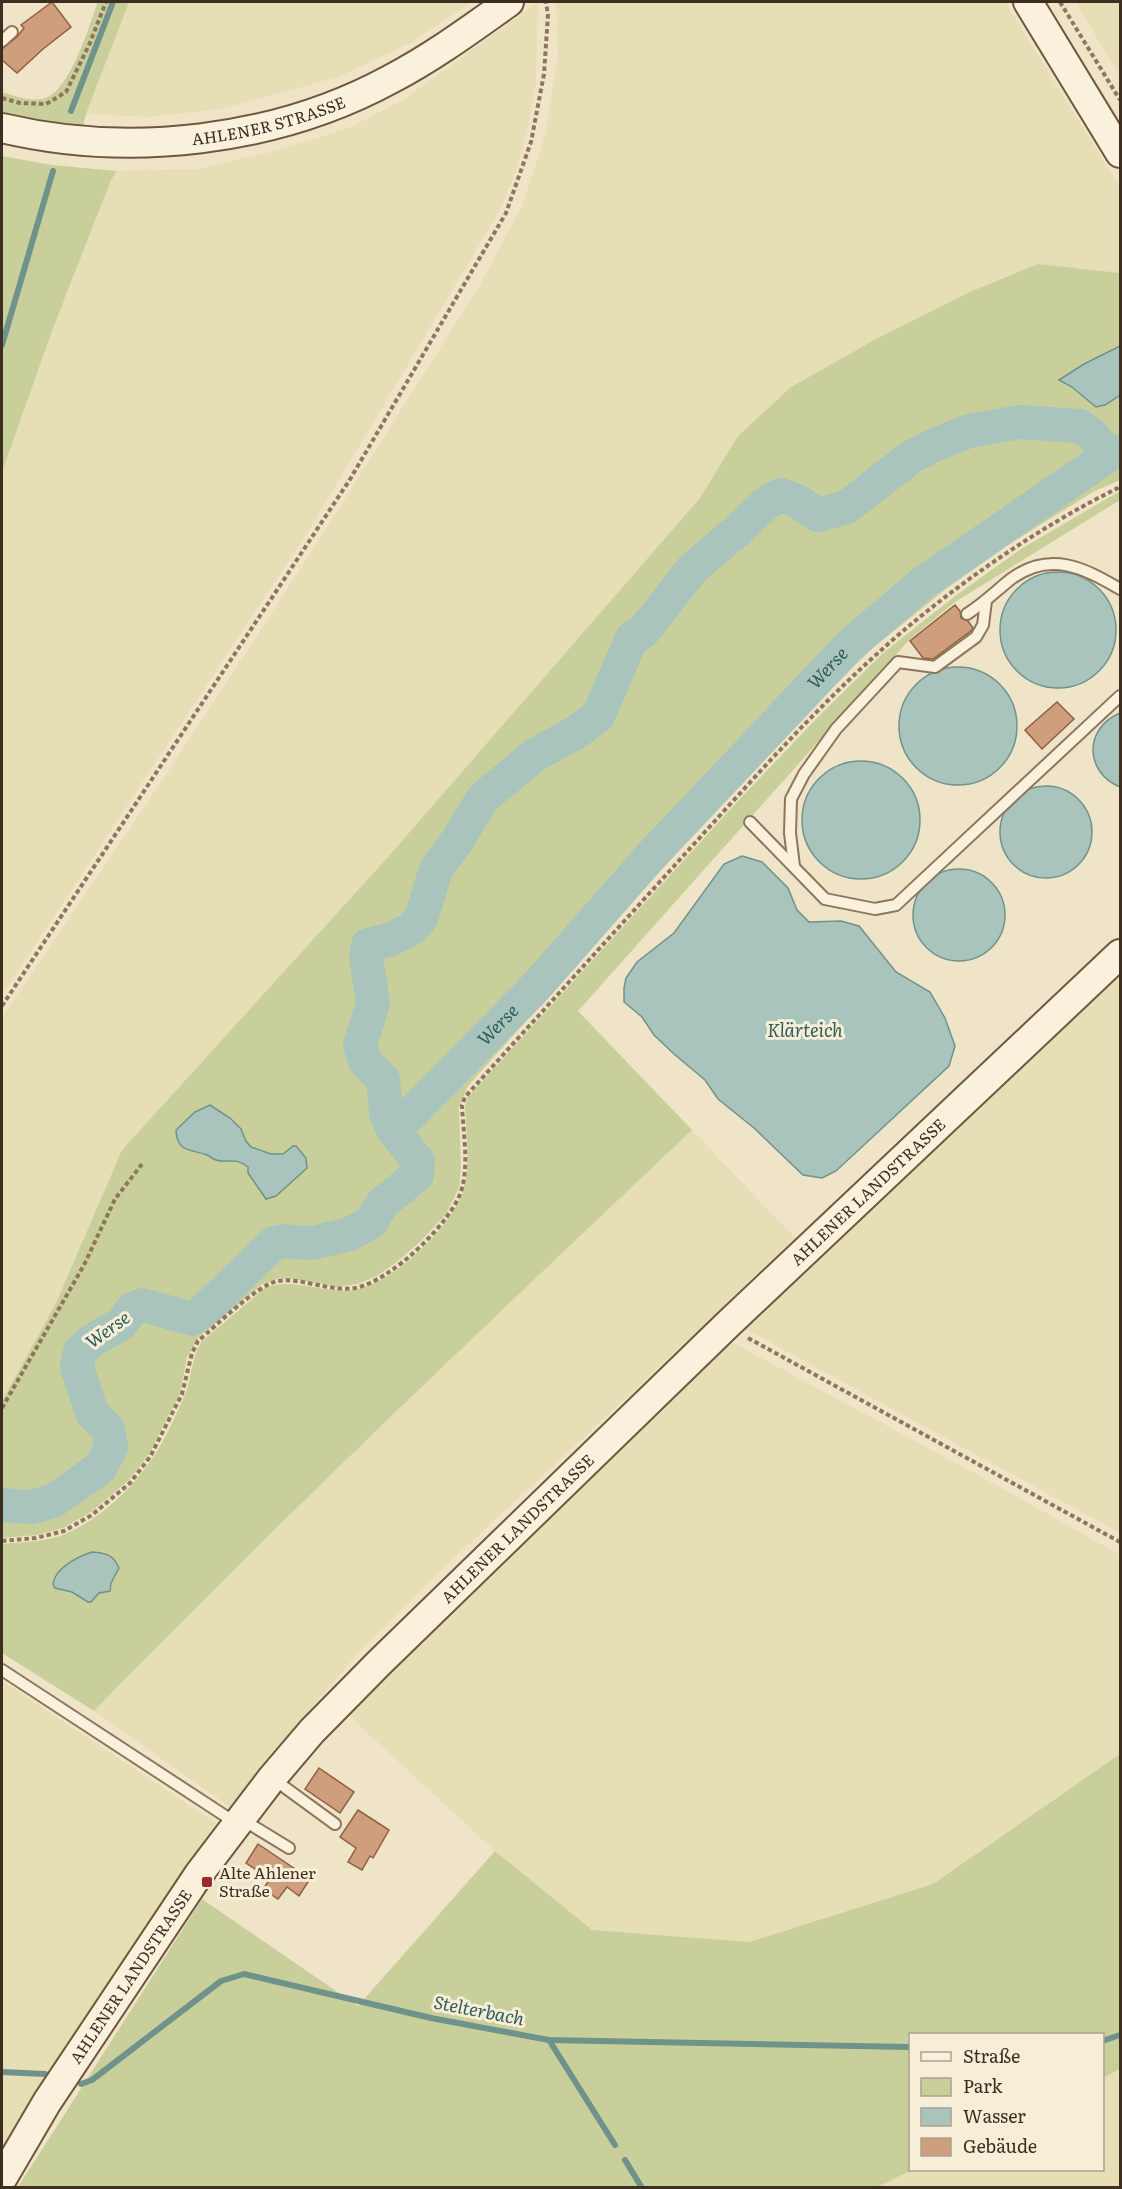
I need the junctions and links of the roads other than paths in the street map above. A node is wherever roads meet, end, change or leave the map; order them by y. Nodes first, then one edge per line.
1 (509, 2) edge
2 (1028, 2) edge
3 (12, 32) dead end
4 (2, 41) edge
5 (2, 128) edge
6 (1120, 153) edge
7 (1120, 589) edge
8 (986, 602) junction
9 (967, 614) dead end
10 (1120, 696) edge
11 (750, 822) dead end
12 (794, 866) junction
13 (1120, 954) edge
14 (2, 1670) edge
15 (272, 1778) junction
16 (239, 1821) junction
17 (335, 1824) dead end
18 (290, 1848) dead end
19 (2, 2179) edge

1 - 5 street, AHLENER STRASSE
2 - 6 street
3 - 4 lane
7 - 8 lane
8 - 9 lane
8 - 12 lane
10 - 12 lane
11 - 12 lane
13 - 15 street, AHLENER LANDSTRASSE
14 - 16 lane
15 - 16 street, AHLENER LANDSTRASSE
15 - 17 lane
16 - 18 lane
16 - 19 street, AHLENER LANDSTRASSE

